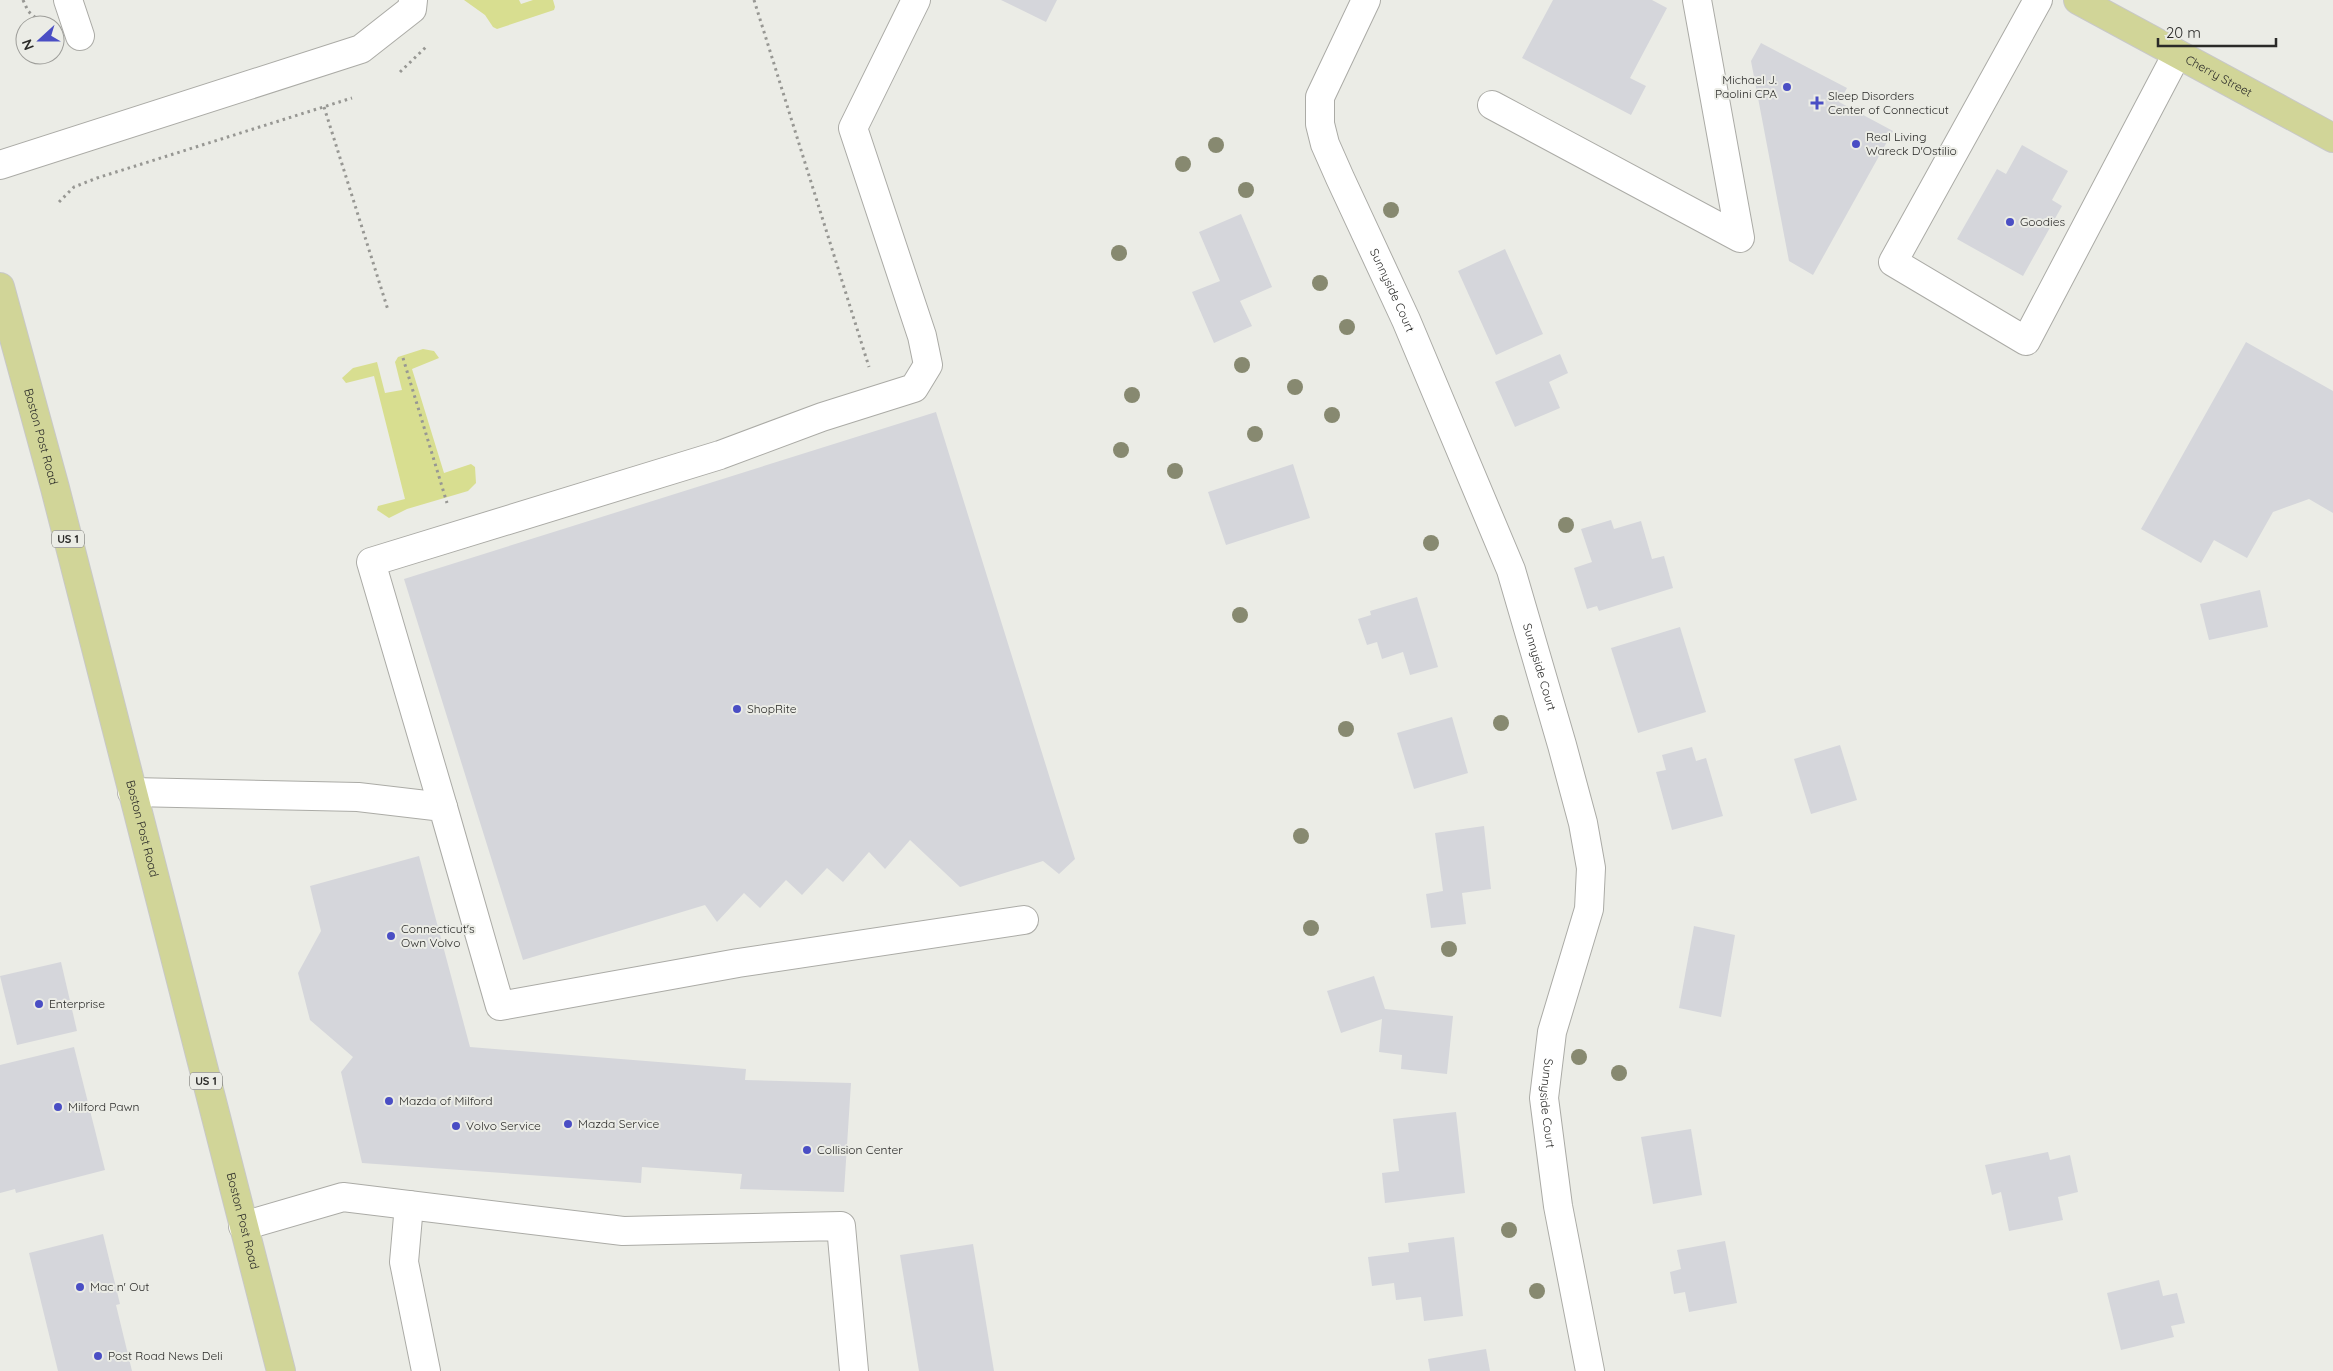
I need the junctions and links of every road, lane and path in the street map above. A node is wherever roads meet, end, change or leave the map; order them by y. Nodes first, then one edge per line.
1 (23, 0) edge
2 (68, 0) edge
3 (413, 0) edge
4 (754, 0) edge
5 (916, 0) edge
6 (1366, 0) edge
7 (1697, 0) edge
8 (2038, 0) edge
9 (2078, 0) edge
10 (31, 15) edge
11 (80, 36) dead end
12 (426, 47) dead end
13 (2177, 54) junction
14 (400, 72) dead end
15 (352, 98) dead end
16 (1492, 105) dead end
17 (324, 107) junction
18 (2333, 138) edge
19 (0, 165) edge
20 (60, 202) dead end
21 (0, 288) edge
22 (388, 310) dead end
23 (403, 358) dead end
24 (900, 394) junction
25 (457, 536) junction
26 (132, 792) junction
27 (443, 807) junction
28 (1024, 920) dead end
29 (409, 1205) junction
30 (244, 1226) junction
31 (281, 1371) edge
32 (426, 1371) edge
33 (854, 1371) edge
34 (1590, 1371) edge

1 - 10 path
2 - 11 street
3 - 19 street
4 - 24 path
5 - 24 street
6 - 34 street, Sunnyside Court
7 - 16 street
8 - 13 street
9 - 13 main road, Cherry Street
12 - 14 path
13 - 18 main road, Cherry Street
15 - 17 path
17 - 20 path
17 - 22 path
21 - 26 main road, Boston Post Road / US 1
23 - 25 path
24 - 25 street
25 - 27 street
26 - 27 street
26 - 30 main road, Boston Post Road / US 1
27 - 28 street
29 - 30 street
29 - 32 street
29 - 33 street
30 - 31 main road, Boston Post Road / US 1

